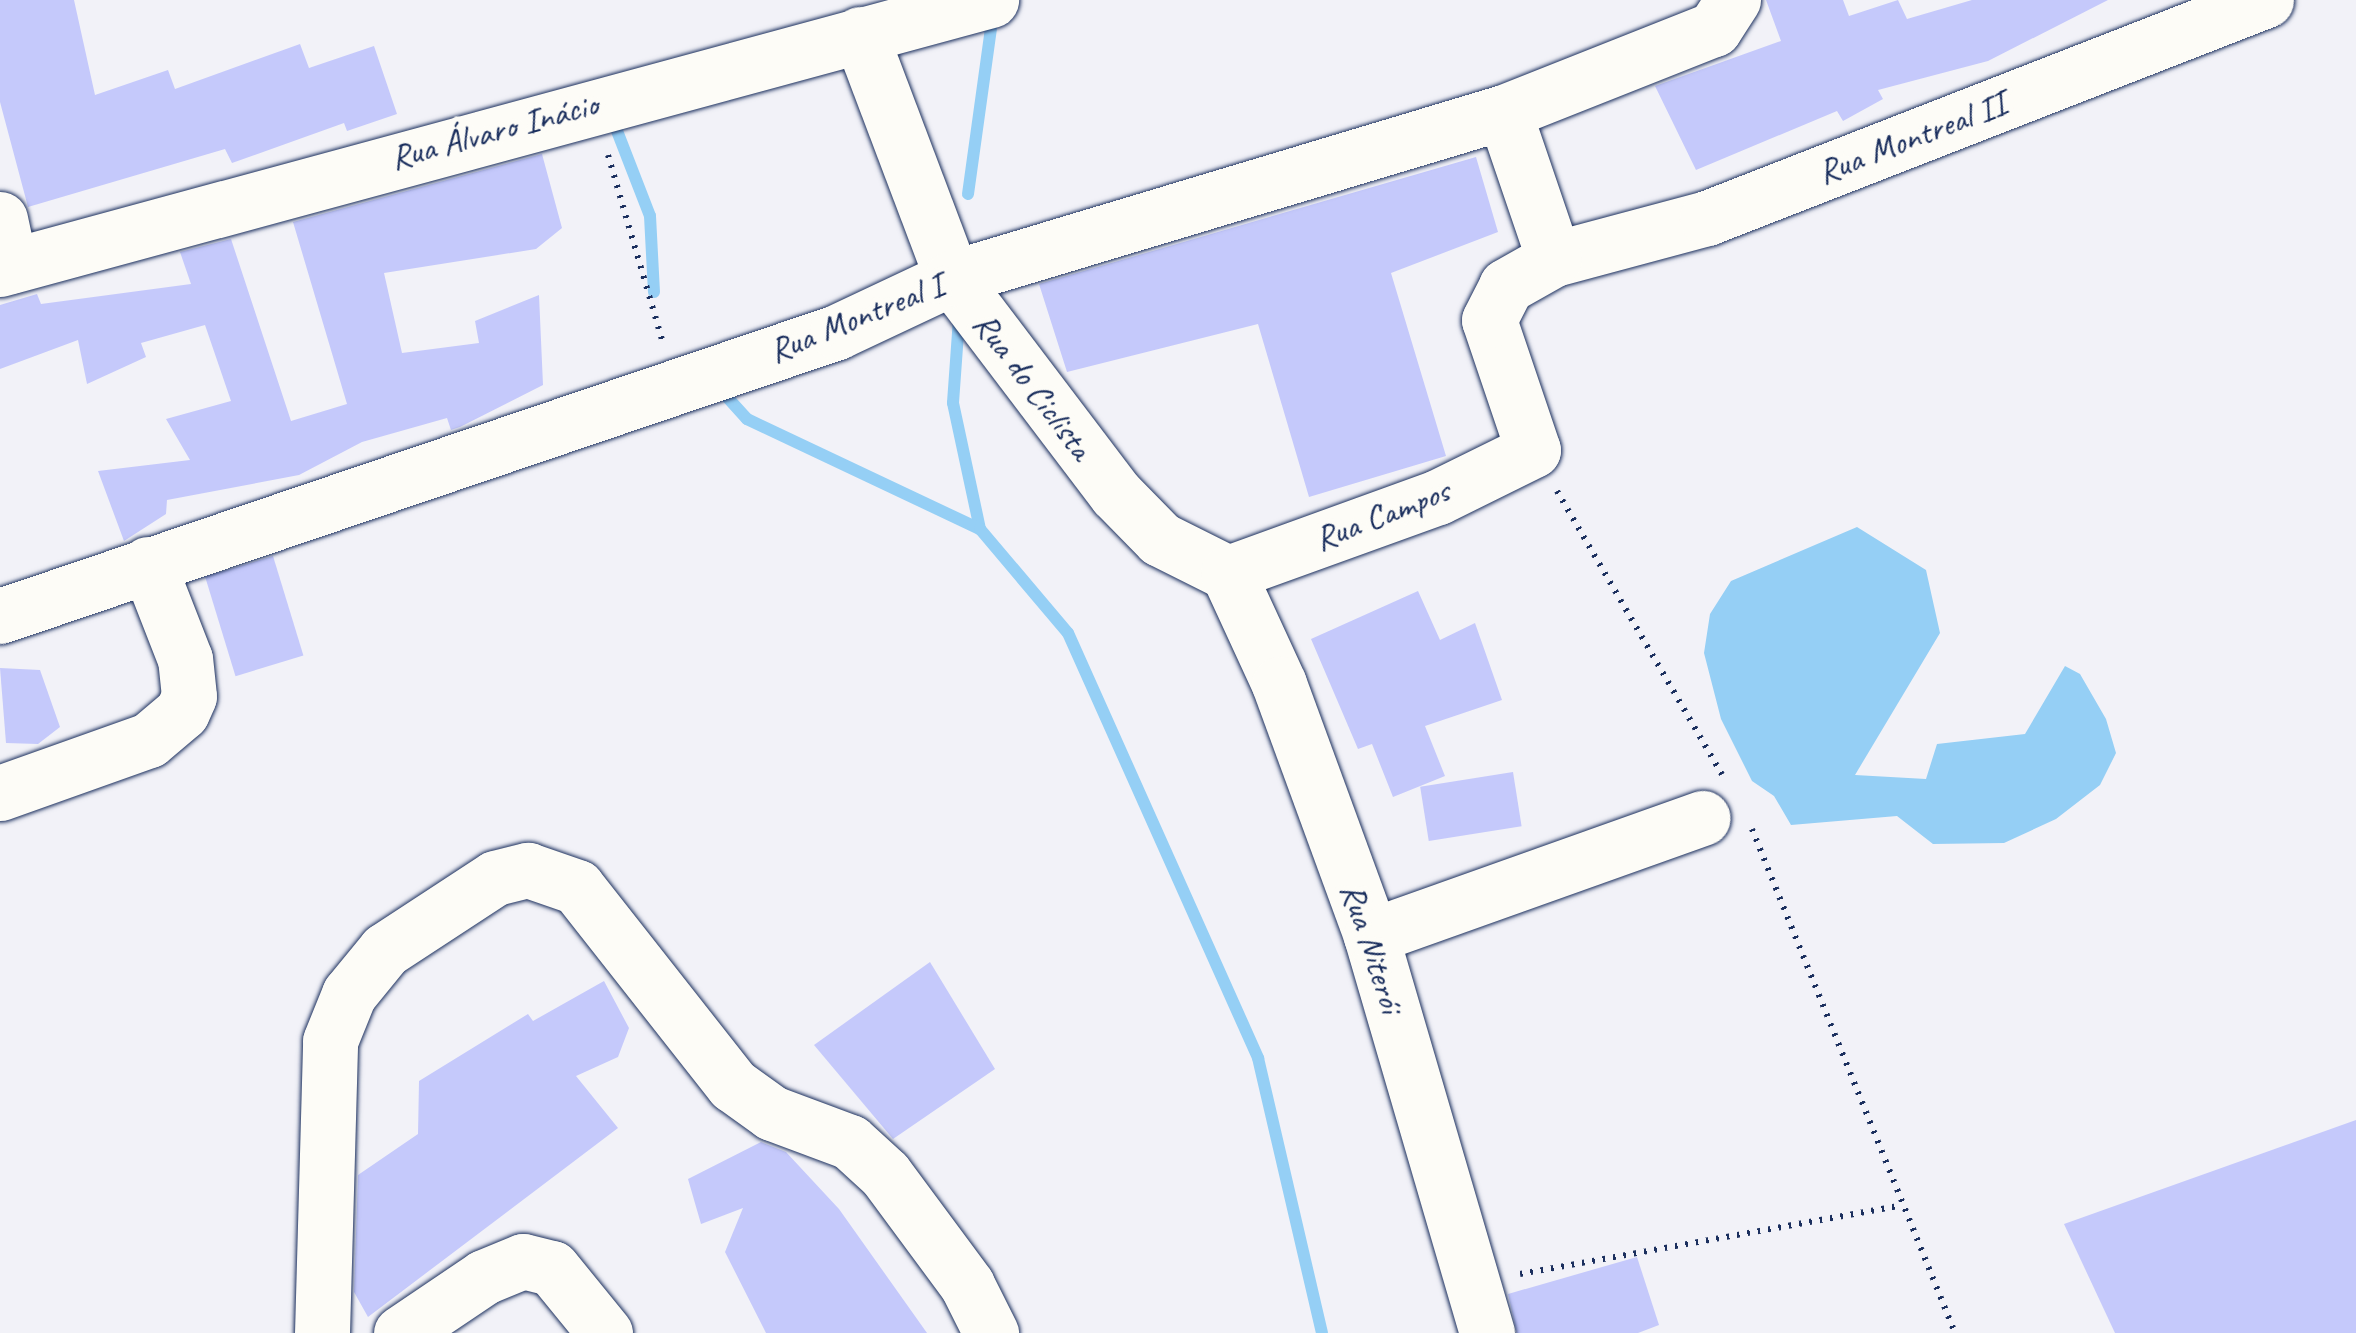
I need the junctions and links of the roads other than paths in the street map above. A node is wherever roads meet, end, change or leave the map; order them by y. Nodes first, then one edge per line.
1 (991, 0) edge
2 (2266, 0) edge
3 (1724, 14) edge
4 (860, 34) junction
5 (1504, 112) junction
6 (4, 251) edge
7 (1554, 258) junction
8 (952, 278) junction
9 (1534, 450) joint
10 (148, 564) junction
11 (1228, 572) junction
12 (0, 616) edge
13 (0, 793) edge
14 (1727, 808) road end
15 (1371, 936) junction
16 (1481, 1307) edge
17 (322, 1333) edge
18 (401, 1333) edge
19 (605, 1333) edge
20 (991, 1333) edge

1 - 4 street, Rua Álvaro Inácio
2 - 7 street, Rua Montreal II
3 - 5 street, Rua Montreal I
4 - 6 street, Rua Álvaro Inácio
4 - 8 street, Rua do Ciclista
5 - 7 street
5 - 8 street, Rua Montreal I
7 - 9 street, Rua Montreal II
8 - 10 street, Rua Montreal I
8 - 11 street, Rua do Ciclista
9 - 11 street, Rua Campos
10 - 12 street, Rua Montreal I
10 - 13 street
11 - 15 street, Rua Niterói
14 - 15 street
15 - 16 street, Rua Niterói
17 - 20 street
18 - 19 street

